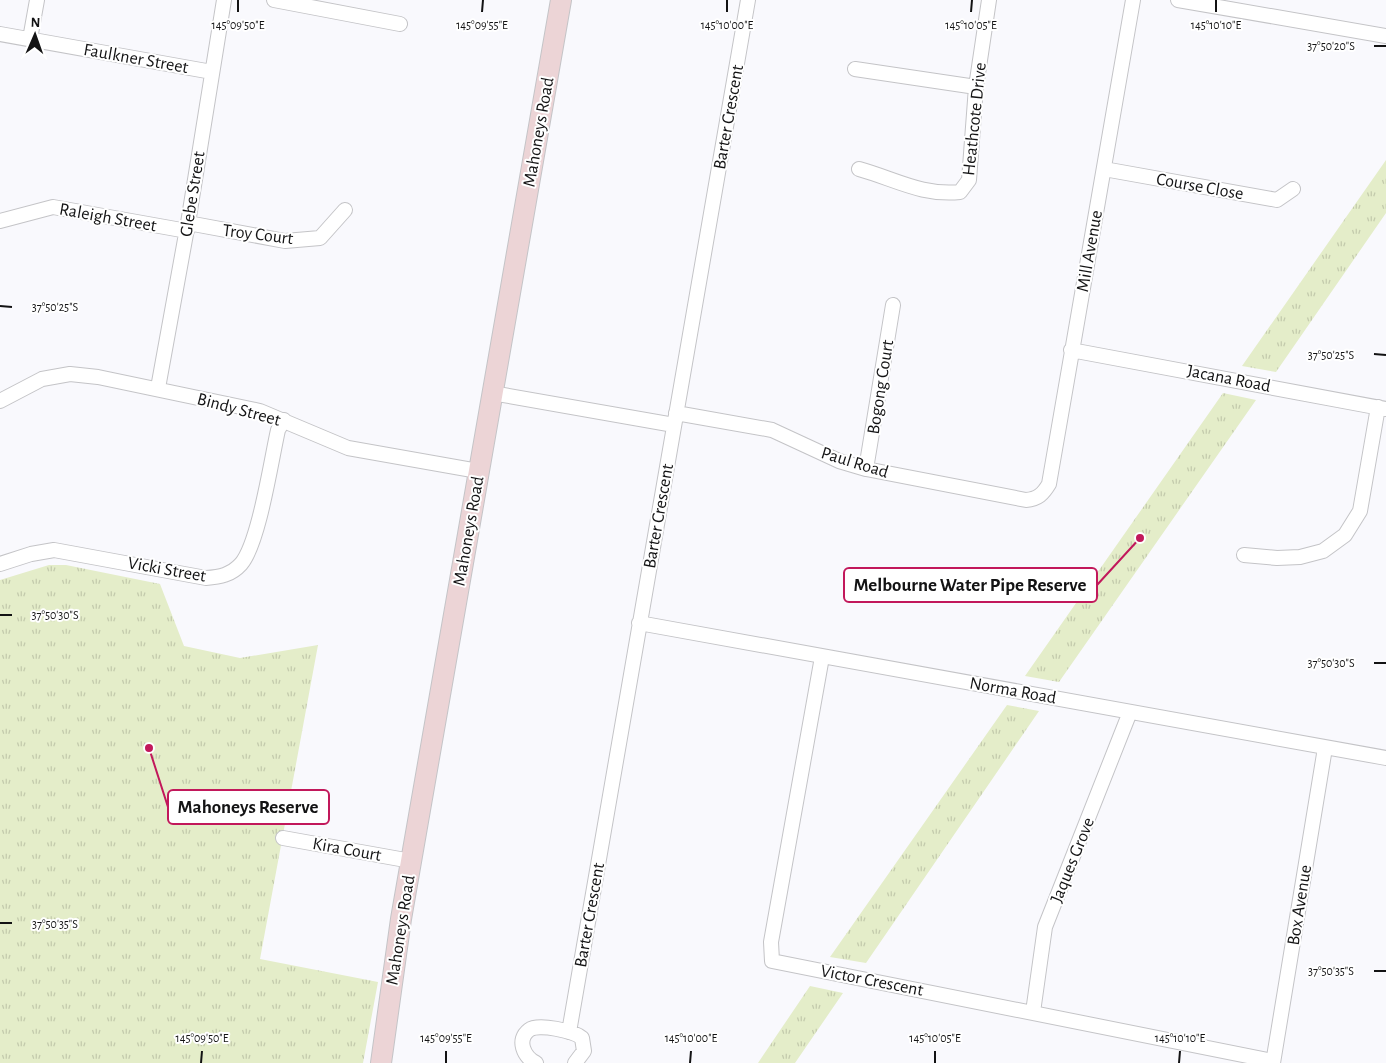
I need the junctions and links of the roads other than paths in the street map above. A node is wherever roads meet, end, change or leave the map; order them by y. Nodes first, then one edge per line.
1 (37, 0) edge
2 (224, 0) edge
3 (274, 0) edge
4 (561, 0) edge
5 (748, 0) edge
6 (989, 0) edge
7 (1133, 0) edge
8 (1178, 0) edge
9 (400, 24) dead end
10 (0, 34) edge
11 (1386, 36) edge
12 (30, 38) junction
13 (855, 69) dead end
14 (212, 72) junction
15 (976, 87) junction
16 (859, 169) dead end
17 (1104, 169) junction
18 (1293, 189) dead end
19 (345, 210) dead end
20 (0, 221) edge
21 (187, 227) junction
22 (893, 305) dead end
23 (1071, 350) junction
24 (158, 388) junction
25 (492, 393) junction
26 (0, 401) edge
27 (1382, 408) edge
28 (675, 419) junction
29 (284, 420) junction
30 (866, 469) junction
31 (478, 471) junction
32 (1038, 498) joint
33 (1244, 554) dead end
34 (0, 564) edge
35 (639, 623) junction
36 (822, 657) junction
37 (1130, 712) junction
38 (1325, 748) junction
39 (1386, 758) edge
40 (282, 838) dead end
41 (411, 861) junction
42 (1033, 1012) junction
43 (569, 1032) junction
44 (1273, 1062) edge
45 (381, 1063) edge
46 (536, 1063) edge
47 (575, 1063) edge

1 - 12 street
2 - 14 street, Glebe Street
3 - 9 street
4 - 25 main road, Mahoneys Road
5 - 28 street, Barter Crescent
6 - 15 street, Heathcote Drive
7 - 17 street, Mill Avenue
8 - 11 street
10 - 12 street, Faulkner Street
12 - 14 street, Faulkner Street
13 - 15 street
14 - 21 street, Glebe Street
15 - 16 street, Heathcote Drive
17 - 18 street, Course Close
17 - 23 street, Mill Avenue
19 - 21 street, Troy Court
20 - 21 street, Raleigh Street
21 - 24 street, Glebe Street
22 - 30 street, Bogong Court
23 - 27 street, Jacana Road
23 - 32 street, Mill Avenue
24 - 26 street, Bindy Street
24 - 29 street, Bindy Street
25 - 28 street, Paul Road
25 - 31 main road, Mahoneys Road
27 - 33 street
28 - 30 street, Paul Road
28 - 35 street, Barter Crescent
29 - 31 street, Bindy Street
29 - 34 street, Vicki Street
30 - 32 street, Paul Road
31 - 41 main road, Mahoneys Road
35 - 36 street, Norma Road
35 - 43 street, Barter Crescent
36 - 37 street, Norma Road
36 - 42 street, Victor Crescent
37 - 38 street, Norma Road
37 - 42 street, Jaques Grove
38 - 39 street, Norma Road
38 - 44 street, Box Avenue
40 - 41 street, Kira Court
41 - 45 main road, Mahoneys Road
42 - 44 street, Victor Crescent
43 - 46 street
43 - 47 street

